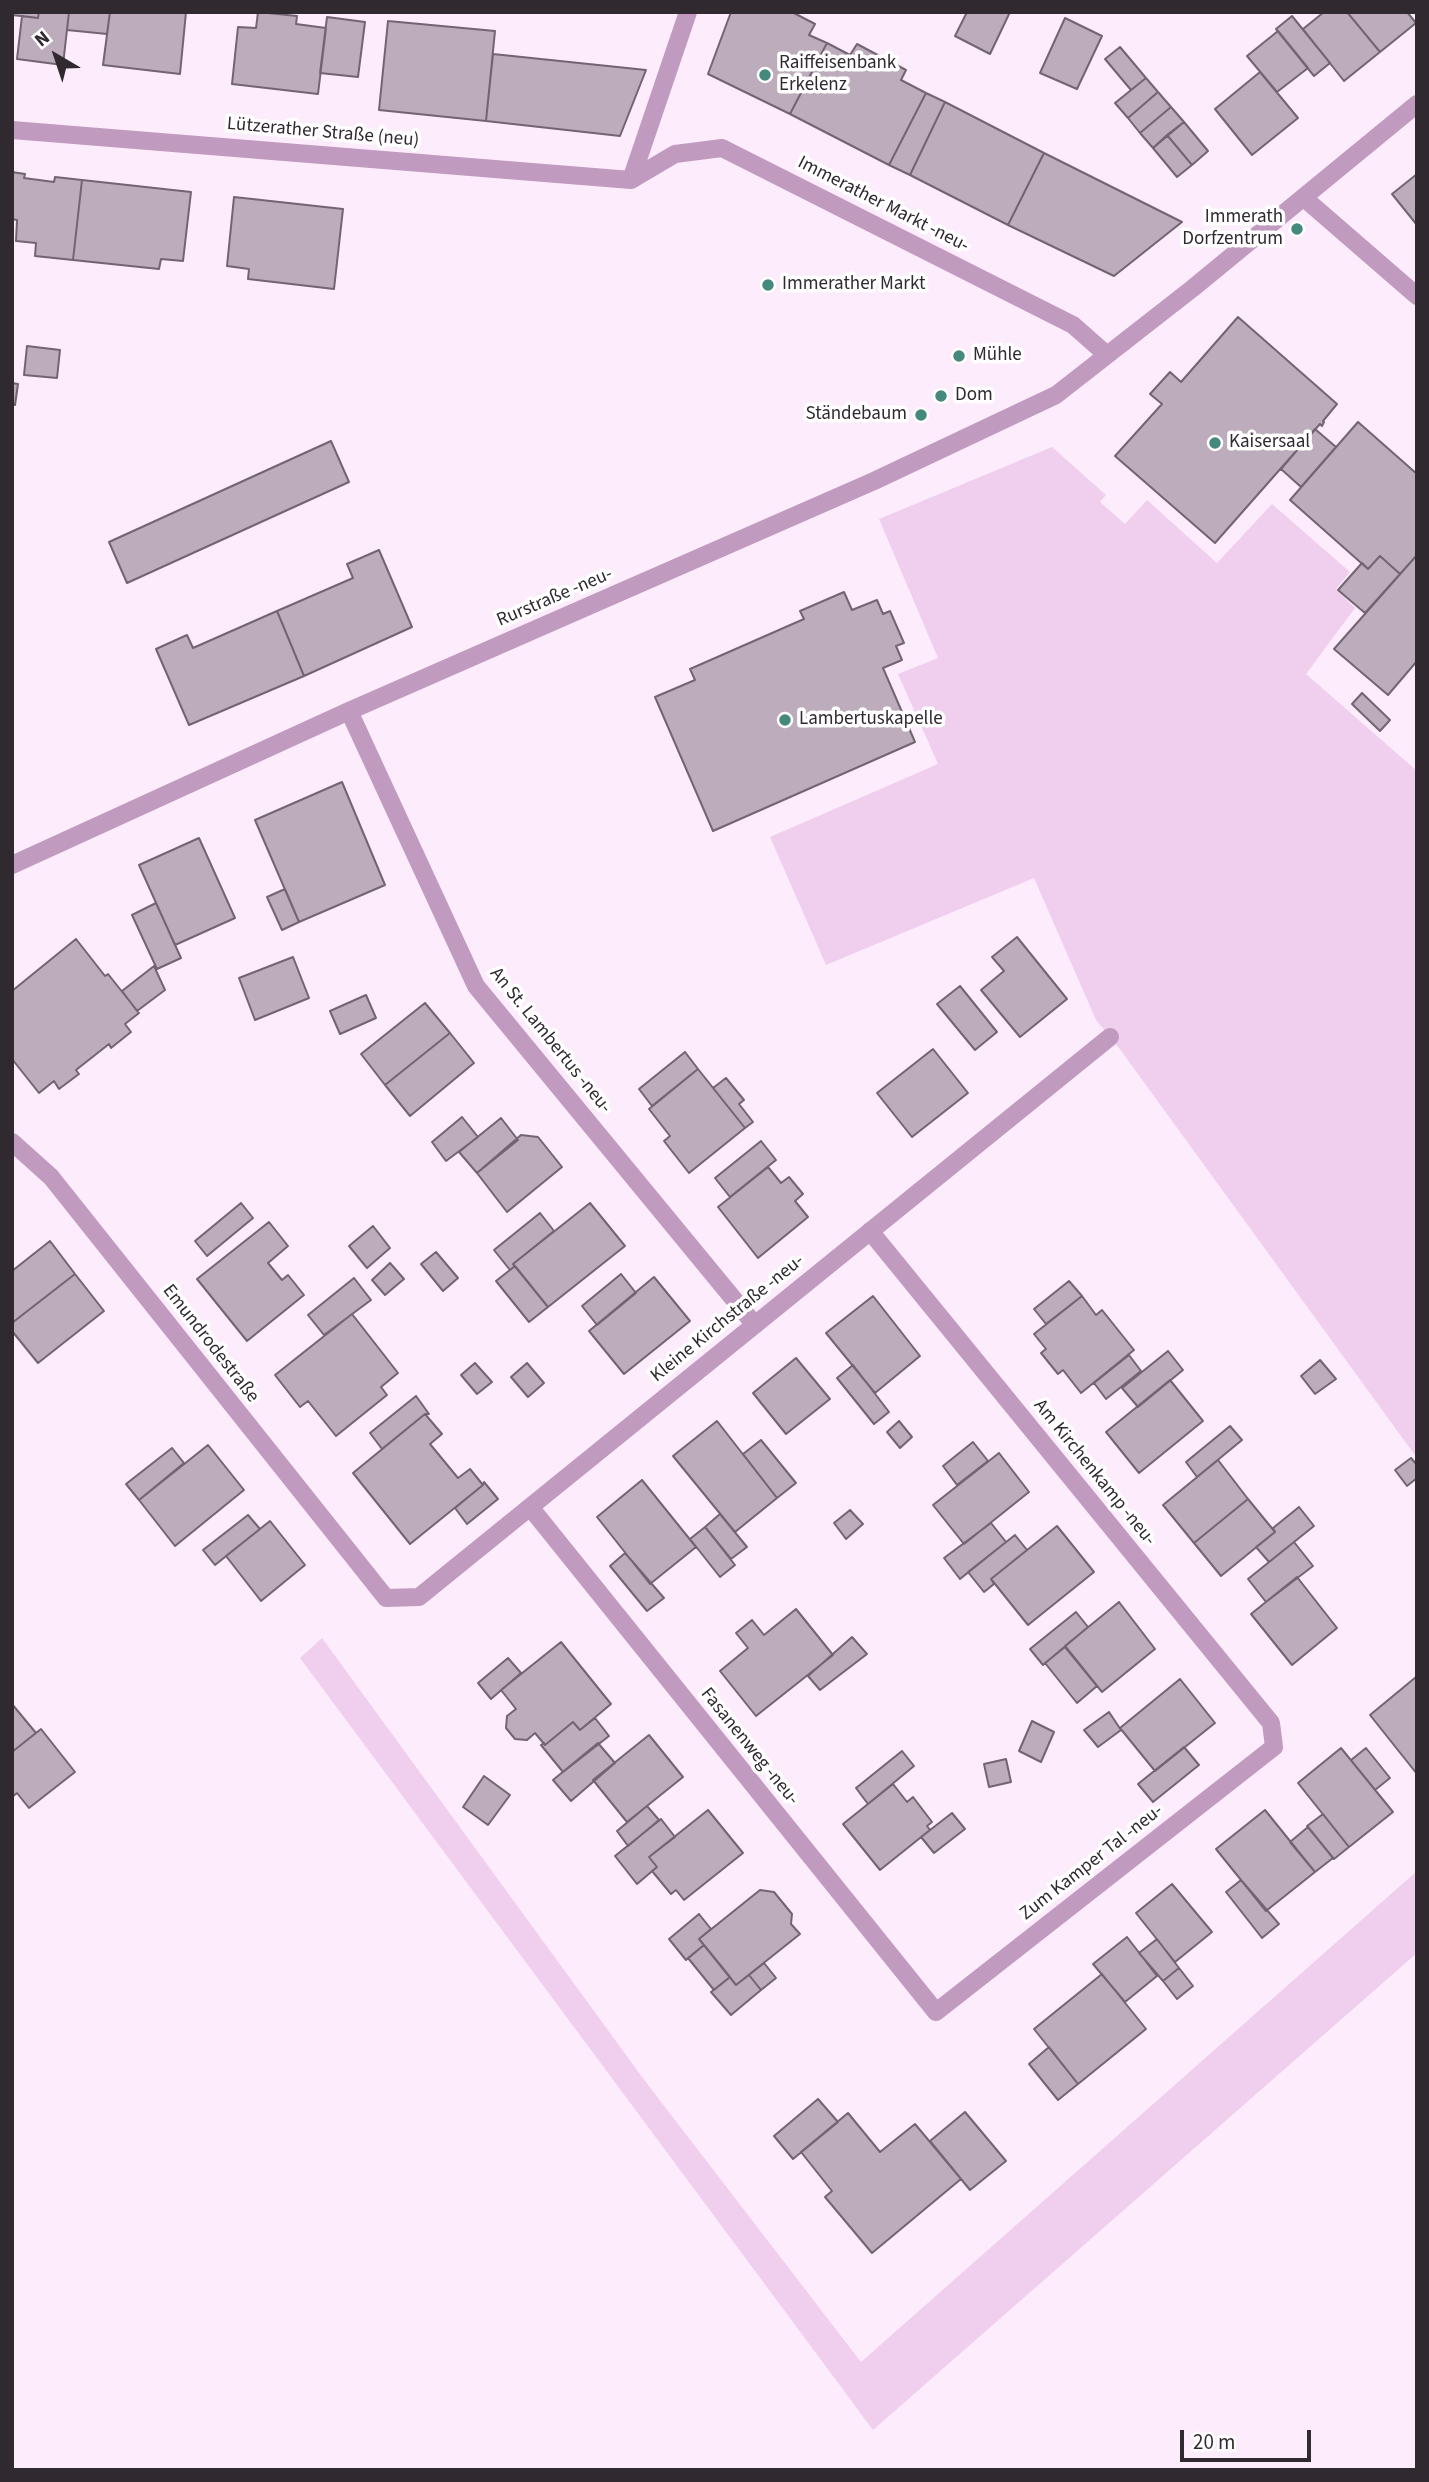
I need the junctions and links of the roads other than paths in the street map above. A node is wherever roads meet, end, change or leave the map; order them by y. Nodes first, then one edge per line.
1 (688, 12) edge
2 (1417, 104) edge
3 (12, 130) edge
4 (631, 180) junction
5 (1304, 198) junction
6 (1417, 296) edge
7 (1107, 355) junction
8 (349, 711) junction
9 (12, 865) edge
10 (1110, 1037) dead end
11 (12, 1142) edge
12 (870, 1231) junction
13 (755, 1325) junction
14 (530, 1507) junction
15 (369, 1578) joint
16 (1274, 1747) joint
17 (936, 2012) joint

1 - 4 street
2 - 5 street, Rurstraße -neu-
3 - 4 street, Lützerather Straße (neu)
4 - 7 street, Immerather Markt -neu-
5 - 6 street
5 - 7 street, Rurstraße -neu-
7 - 8 street, Rurstraße -neu-
8 - 9 street, Rurstraße -neu-
8 - 13 street, An St. Lambertus -neu-
10 - 12 street, Kleine Kirchstraße -neu-
11 - 15 street, Emundrodestraße
12 - 13 street, Kleine Kirchstraße -neu-
12 - 16 street, Am Kirchenkamp -neu-
13 - 14 street, Kleine Kirchstraße -neu-
14 - 15 street, Kleine Kirchstraße -neu-
14 - 17 street, Fasanenweg -neu-
16 - 17 street, Zum Kamper Tal -neu-

